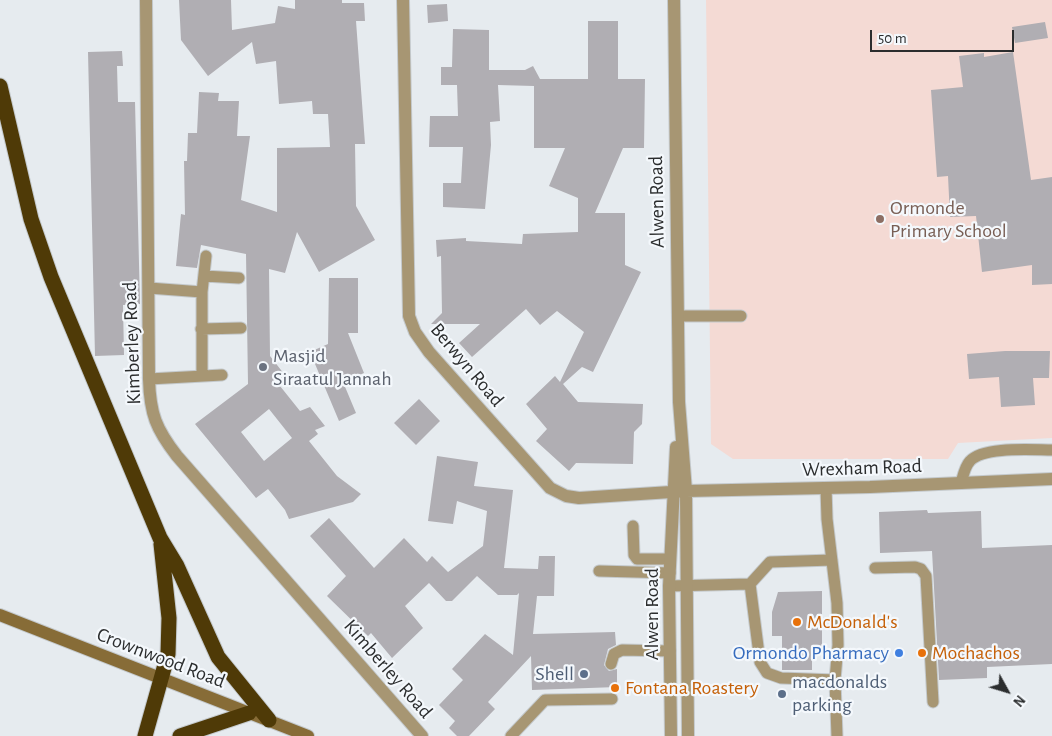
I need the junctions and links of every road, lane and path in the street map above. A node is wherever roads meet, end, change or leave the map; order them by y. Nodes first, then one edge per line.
1 (146, 0) edge
2 (404, 0) edge
3 (674, 0) edge
4 (0, 86) edge
5 (206, 256) dead end
6 (204, 276) junction
7 (239, 278) dead end
8 (149, 288) junction
9 (202, 292) junction
10 (678, 316) junction
11 (741, 316) dead end
12 (201, 328) junction
13 (242, 328) dead end
14 (202, 375) junction
15 (222, 375) dead end
16 (149, 379) junction
17 (1052, 450) edge
18 (1052, 479) edge
19 (961, 483) junction
20 (826, 488) junction
21 (679, 491) junction
22 (633, 526) dead end
23 (160, 538) junction
24 (670, 559) junction
25 (832, 560) junction
26 (875, 568) dead end
27 (599, 570) dead end
28 (670, 572) junction
29 (750, 584) junction
30 (669, 586) junction
31 (685, 586) junction
32 (0, 615) edge
33 (670, 652) junction
34 (612, 664) dead end
35 (162, 680) junction
36 (835, 680) junction
37 (612, 699) dead end
38 (933, 702) dead end
39 (249, 713) junction
40 (269, 720) junction
41 (144, 736) edge
42 (180, 736) edge
43 (308, 736) edge
44 (422, 736) edge
45 (511, 736) edge
46 (671, 736) edge
47 (688, 736) edge
48 (837, 736) edge

1 - 8 street, Kimberley Road
2 - 21 street, Berwyn Road
3 - 10 street, Alwen Road
4 - 23 highway
5 - 6 lane
6 - 7 lane
6 - 9 lane
8 - 9 lane
8 - 16 street, Kimberley Road
9 - 12 lane
10 - 11 lane
10 - 21 street, Alwen Road
12 - 13 lane
12 - 14 lane
14 - 15 lane
14 - 16 lane
16 - 44 street, Kimberley Road
17 - 19 lane
18 - 19 street, Wrexham Road
19 - 20 street, Wrexham Road
20 - 21 street, Wrexham Road
20 - 25 lane
21 - 24 street, Alwen Road
21 - 31 street, Alwen Road
22 - 24 lane
23 - 35 highway
23 - 40 highway
24 - 28 street, Alwen Road
25 - 29 lane
25 - 36 lane
26 - 38 lane
27 - 28 lane
28 - 30 street, Alwen Road
29 - 31 lane
29 - 36 lane
30 - 31 lane
30 - 33 street, Alwen Road
31 - 47 street, Alwen Road
32 - 35 main road, Crownwood Road
33 - 34 lane
33 - 46 street, Alwen Road
35 - 39 main road, Crownwood Road
35 - 41 highway
36 - 48 lane
37 - 45 lane
39 - 40 main road, Crownwood Road
39 - 42 highway
40 - 43 main road, Crownwood Road

